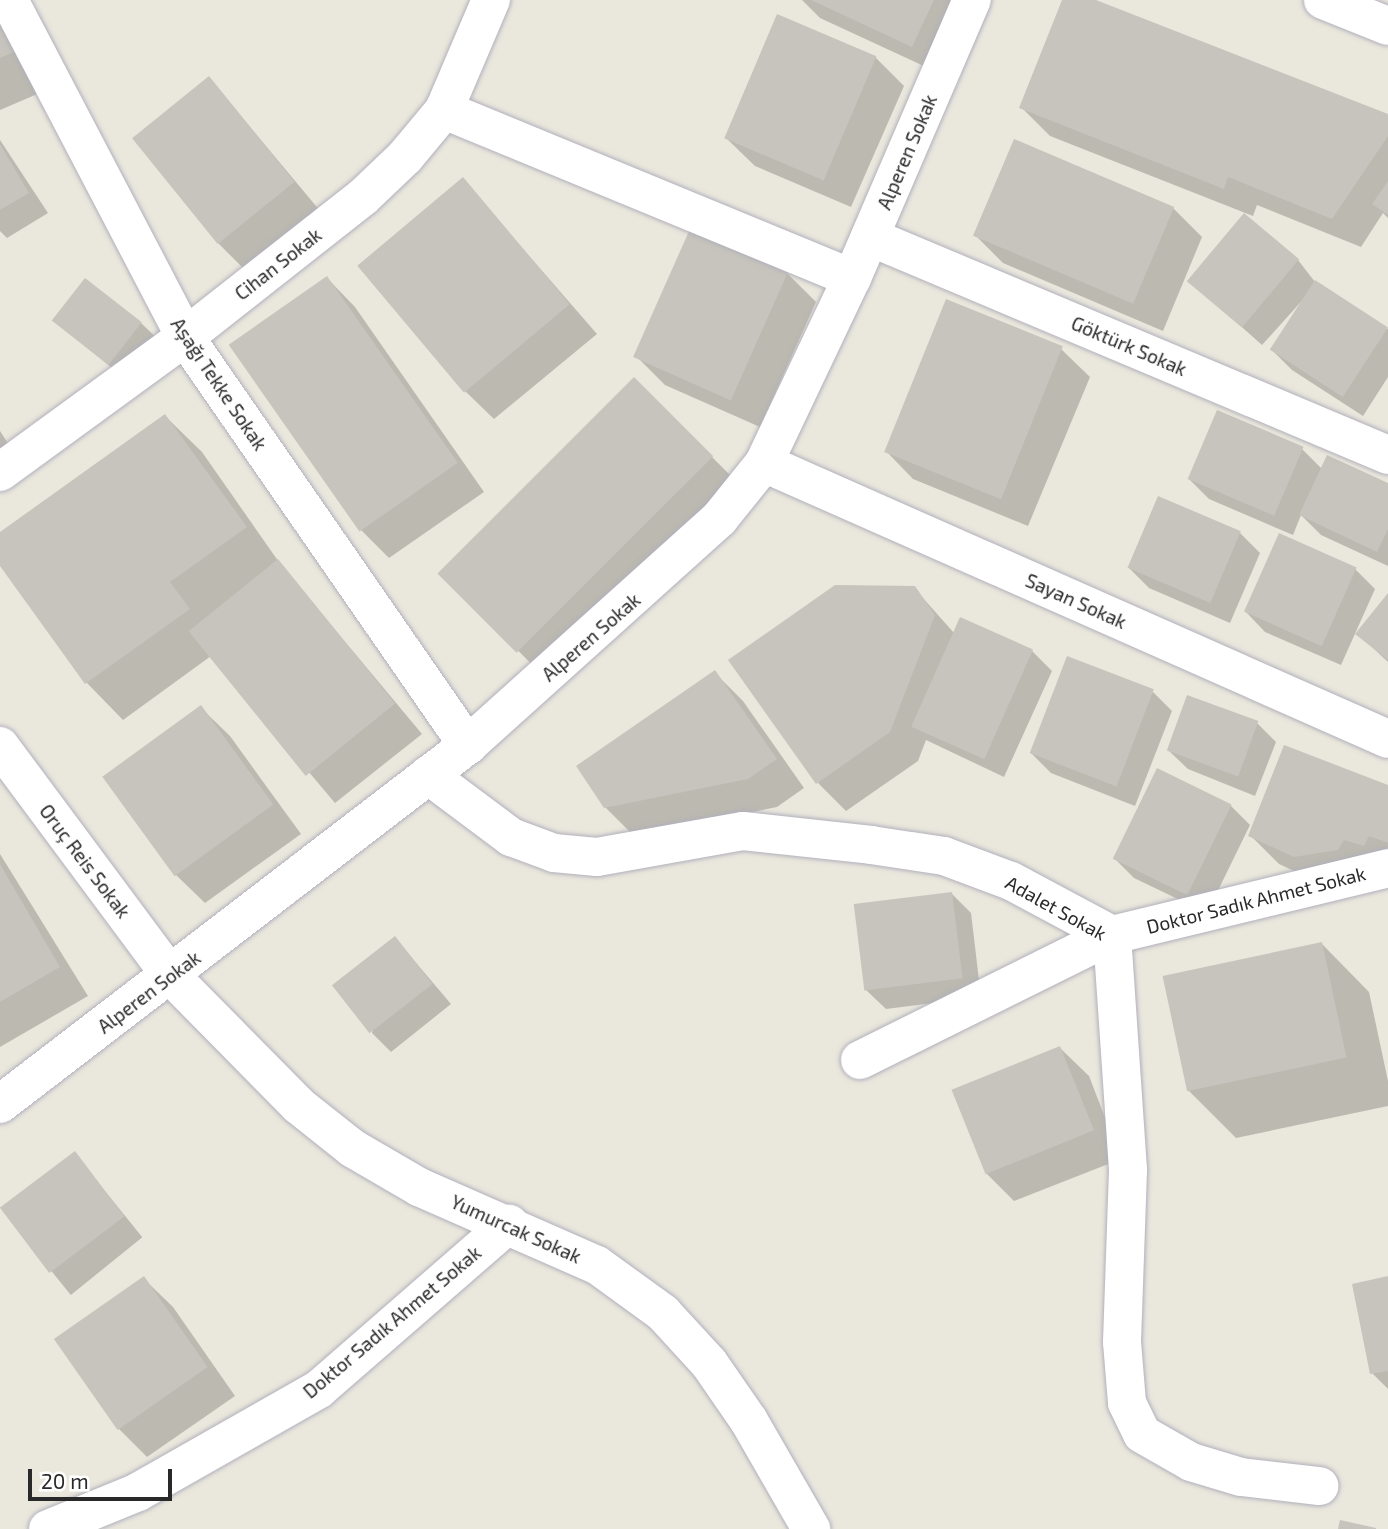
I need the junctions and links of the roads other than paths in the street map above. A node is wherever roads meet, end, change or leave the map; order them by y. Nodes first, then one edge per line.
1 (9, 0) edge
2 (491, 0) edge
3 (972, 0) edge
4 (1324, 0) edge
5 (1388, 26) edge
6 (444, 110) junction
7 (870, 237) junction
8 (852, 278) junction
9 (185, 337) junction
10 (1388, 455) edge
11 (764, 463) junction
12 (0, 472) edge
13 (1388, 739) edge
14 (468, 744) junction
15 (0, 746) edge
16 (428, 775) junction
17 (1388, 868) edge
18 (1112, 935) junction
19 (171, 976) junction
20 (860, 1060) dead end
21 (0, 1104) edge
22 (509, 1224) junction
23 (1319, 1486) dead end
24 (48, 1529) edge
25 (811, 1529) edge

1 - 9 street, Aşağı Tekke Sokak
2 - 6 street, Cihan Sokak
3 - 7 street, Alperen Sokak
4 - 5 street
6 - 8 street
6 - 9 street, Cihan Sokak
7 - 8 street, Alperen Sokak
7 - 10 street, Göktürk Sokak
8 - 11 street, Alperen Sokak
9 - 12 street, Cihan Sokak
9 - 14 street, Aşağı Tekke Sokak
11 - 13 street, Sayan Sokak
11 - 14 street, Alperen Sokak
14 - 16 street, Alperen Sokak
15 - 19 street, Oruç Reis Sokak
16 - 18 street, Adalet Sokak
16 - 19 street, Alperen Sokak
17 - 18 street, Doktor Sadık Ahmet Sokak
18 - 20 street, Doktor Sadık Ahmet Sokak
18 - 23 street, Adalet Sokak
19 - 21 street, Alperen Sokak
19 - 22 street, Yumurcak Sokak
22 - 24 street, Doktor Sadık Ahmet Sokak
22 - 25 street, Yumurcak Sokak

